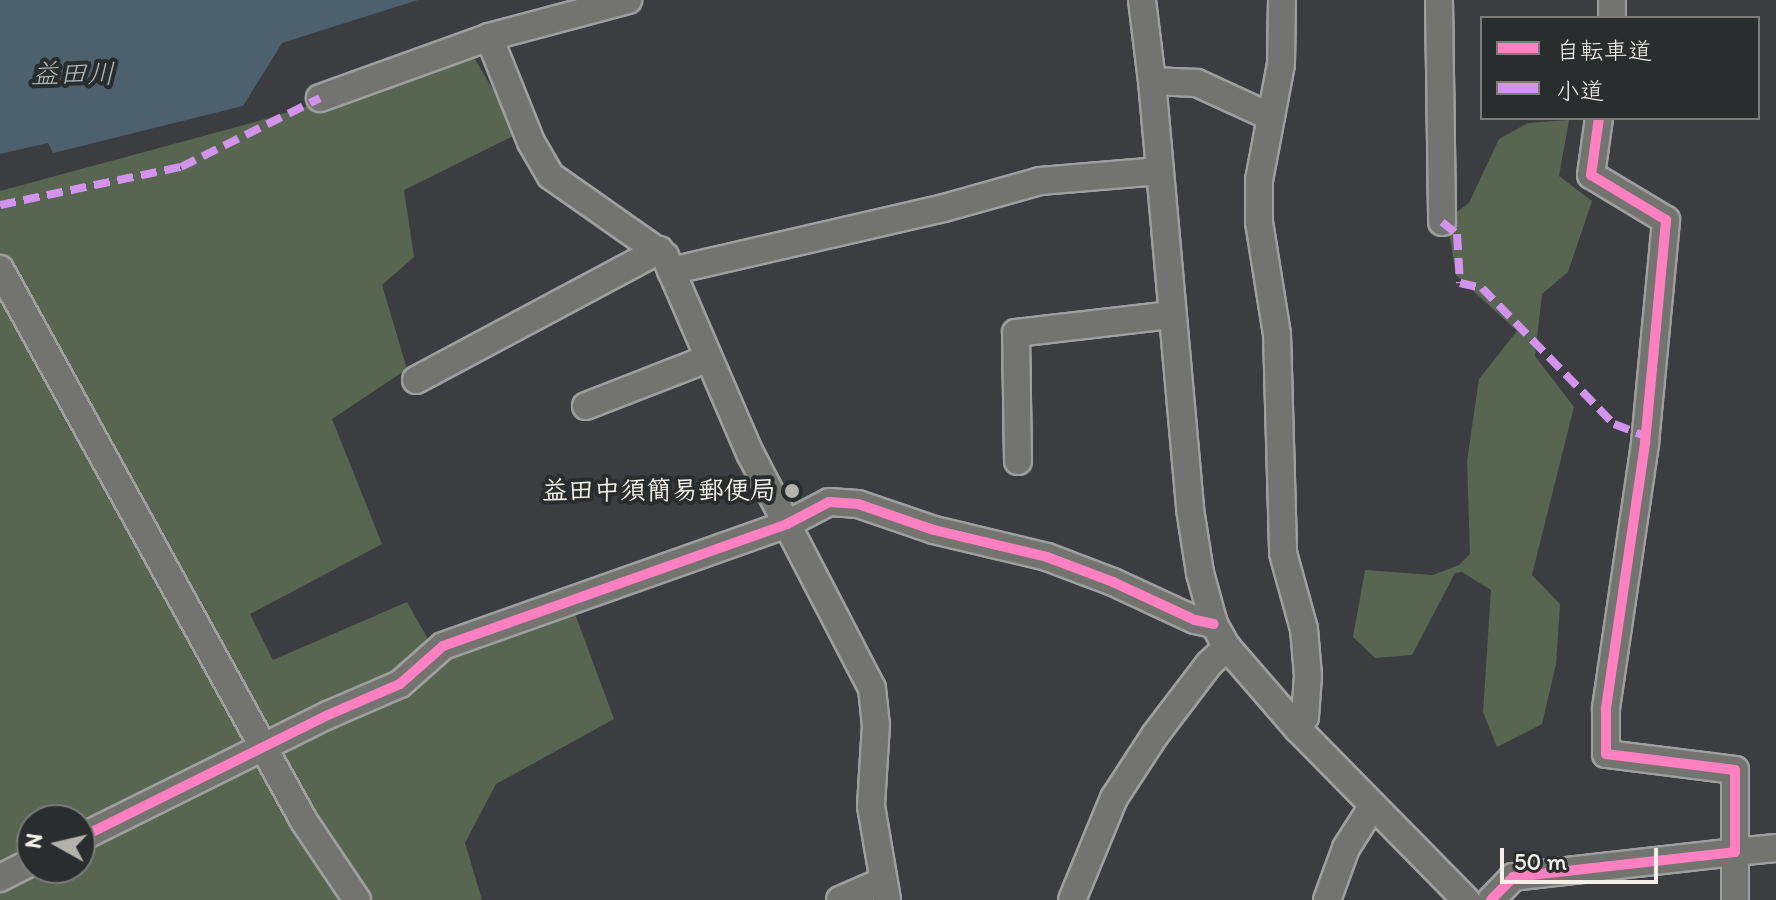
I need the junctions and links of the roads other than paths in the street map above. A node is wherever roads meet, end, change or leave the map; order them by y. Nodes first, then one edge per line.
1 (628, 0) edge
2 (1142, 0) edge
3 (1439, 0) edge
4 (1285, 1) edge
5 (489, 37) junction
6 (1152, 81) junction
7 (320, 98) dead end
8 (1271, 117) junction
9 (1599, 120) edge
10 (1160, 171) junction
11 (1442, 222) dead end
12 (665, 260) junction
13 (0, 269) edge
14 (1172, 315) junction
15 (707, 359) junction
16 (416, 380) dead end
17 (586, 406) dead end
18 (1018, 461) dead end
19 (787, 524) junction
20 (1214, 624) junction
21 (1227, 647) junction
22 (1298, 729) junction
23 (264, 747) junction
24 (1372, 807) junction
25 (96, 830) edge
26 (1776, 848) edge
27 (1735, 852) junction
28 (885, 890) edge
29 (357, 900) edge
30 (840, 900) edge
31 (1072, 900) edge
32 (1327, 900) edge
33 (1466, 900) edge
34 (1491, 900) edge
35 (1735, 900) edge

1 - 5 street
2 - 6 street
3 - 11 street
4 - 8 street
5 - 7 street
5 - 12 street
6 - 8 street
6 - 10 street
8 - 22 street
9 - 27 street
10 - 12 street
10 - 14 street
12 - 15 street
12 - 16 street
13 - 23 street
14 - 18 street
14 - 20 street
15 - 17 street
15 - 19 street
19 - 20 street
19 - 23 street
19 - 28 street
20 - 21 street
21 - 22 street
21 - 31 street
22 - 24 street
23 - 25 street
23 - 29 street
24 - 32 street
24 - 33 street
26 - 27 street
27 - 34 street
27 - 35 street
28 - 30 street

